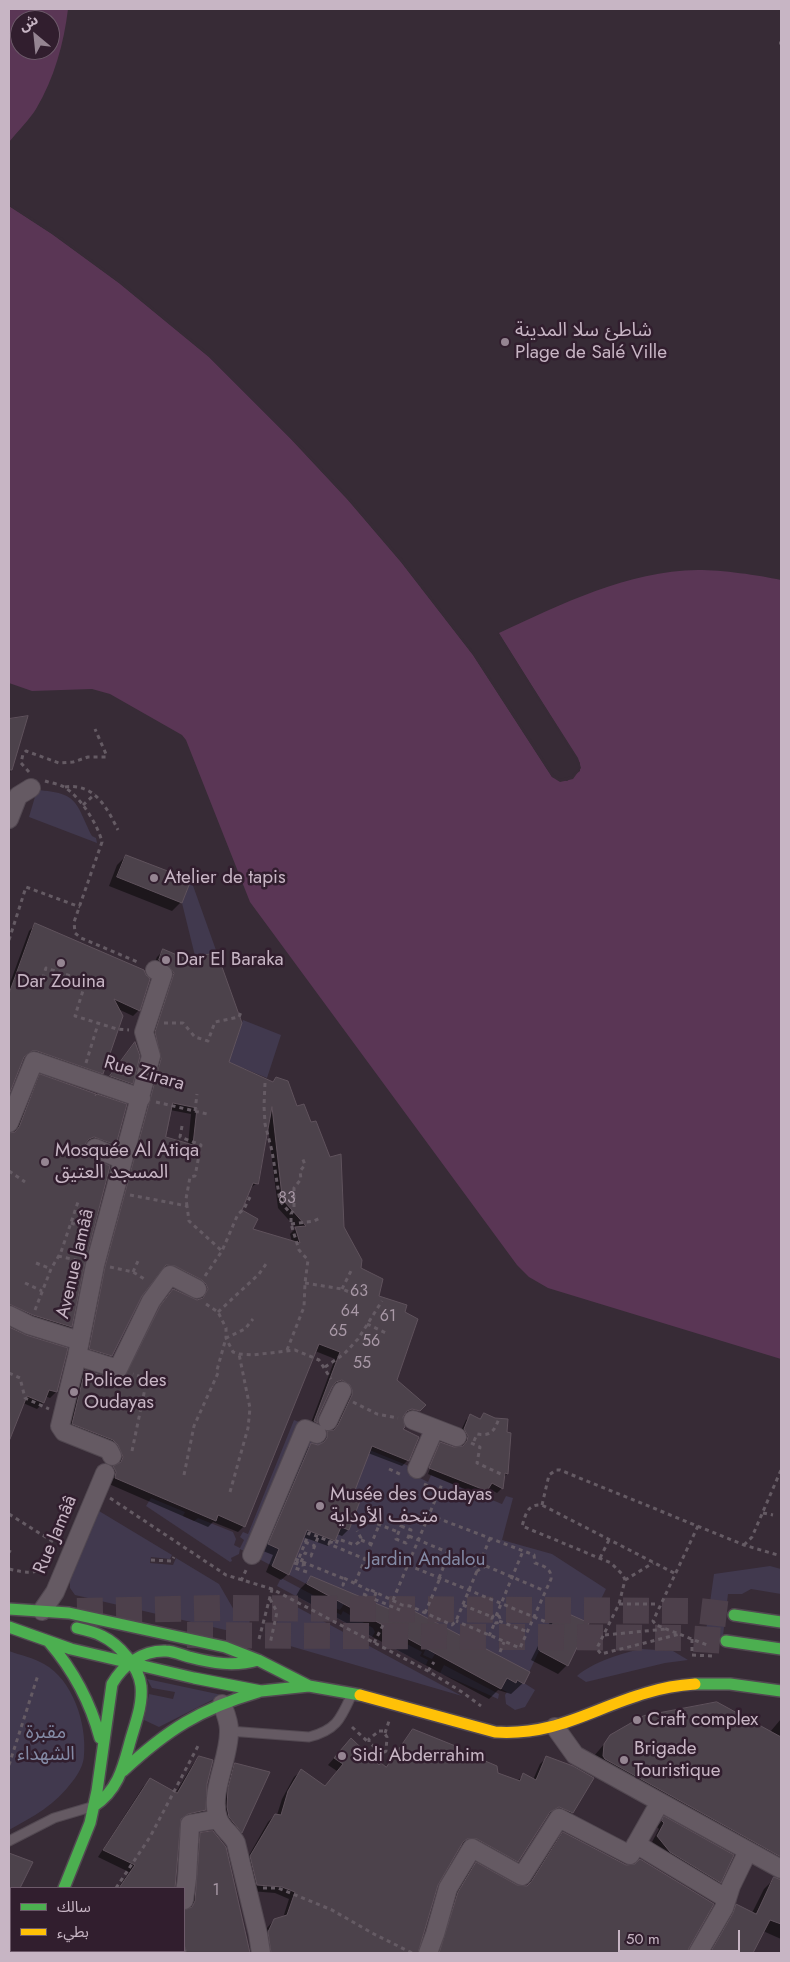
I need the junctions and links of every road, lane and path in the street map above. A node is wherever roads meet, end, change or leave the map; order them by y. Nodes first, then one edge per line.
1 (95, 729) dead end
2 (34, 780) junction
3 (64, 788) junction
4 (95, 794) junction
5 (83, 805) junction
6 (9, 819) edge
7 (118, 830) dead end
8 (80, 907) junction
9 (9, 940) edge
10 (155, 970) joint
11 (40, 986) dead end
12 (241, 1012) dead end
13 (98, 1024) junction
14 (145, 1028) junction
15 (82, 1078) junction
16 (265, 1083) dead end
17 (197, 1094) dead end
18 (141, 1098) junction
19 (195, 1111) junction
20 (207, 1114) dead end
21 (9, 1123) edge
22 (182, 1126) dead end
23 (95, 1148) dead end
24 (302, 1158) dead end
25 (122, 1160) junction
26 (9, 1171) edge
27 (25, 1182) dead end
28 (130, 1195) dead end
29 (250, 1197) dead end
30 (78, 1202) dead end
31 (187, 1206) junction
32 (291, 1214) junction
33 (320, 1218) dead end
34 (291, 1224) junction
35 (222, 1250) junction
36 (58, 1256) junction
37 (138, 1261) dead end
38 (36, 1263) dead end
39 (95, 1264) junction
40 (266, 1264) dead end
41 (51, 1269) junction
42 (352, 1269) dead end
43 (26, 1283) dead end
44 (305, 1283) junction
45 (197, 1289) joint
46 (342, 1289) junction
47 (42, 1291) junction
48 (354, 1294) dead end
49 (382, 1300) dead end
50 (206, 1304) dead end
51 (218, 1312) junction
52 (9, 1315) edge
53 (253, 1319) dead end
54 (367, 1324) junction
55 (29, 1325) junction
56 (386, 1333) dead end
57 (226, 1338) junction
58 (79, 1349) junction
59 (287, 1351) junction
60 (239, 1354) junction
61 (325, 1367) junction
62 (118, 1369) junction
63 (9, 1373) edge
64 (342, 1391) junction
65 (63, 1415) junction
66 (499, 1418) dead end
67 (413, 1420) joint
68 (434, 1430) junction
69 (465, 1440) junction
70 (132, 1451) dead end
71 (112, 1456) dead end
72 (389, 1470) dead end
73 (781, 1470) edge
74 (395, 1472) dead end
75 (105, 1473) dead end
76 (501, 1474) dead end
77 (184, 1475) dead end
78 (418, 1476) joint
79 (442, 1484) dead end
80 (230, 1492) dead end
81 (439, 1492) junction
82 (456, 1500) dead end
83 (116, 1502) dead end
84 (542, 1506) junction
85 (763, 1513) junction
86 (9, 1514) edge
87 (355, 1515) dead end
88 (429, 1515) junction
89 (772, 1515) dead end
90 (382, 1518) dead end
91 (380, 1525) junction
92 (698, 1526) junction
93 (357, 1531) dead end
94 (398, 1532) junction
95 (408, 1536) junction
96 (318, 1537) junction
97 (490, 1538) junction
98 (361, 1540) junction
99 (419, 1540) junction
100 (609, 1540) junction
101 (305, 1542) junction
102 (330, 1542) junction
103 (54, 1543) junction
104 (372, 1544) junction
105 (744, 1545) junction
106 (59, 1546) dead end
107 (315, 1546) junction
108 (523, 1551) junction
109 (449, 1553) junction
110 (252, 1555) dead end
111 (781, 1556) edge
112 (174, 1557) dead end
113 (482, 1558) junction
114 (600, 1558) junction
115 (151, 1560) dead end
116 (365, 1560) junction
117 (297, 1561) junction
118 (473, 1562) junction
119 (654, 1563) junction
120 (408, 1565) junction
121 (486, 1566) junction
122 (9, 1569) edge
123 (477, 1571) junction
124 (307, 1572) dead end
125 (674, 1573) junction
126 (512, 1577) junction
127 (344, 1578) junction
128 (440, 1578) junction
129 (626, 1580) junction
130 (354, 1584) junction
131 (344, 1586) dead end
132 (272, 1589) junction
133 (469, 1590) junction
134 (372, 1591) junction
135 (545, 1591) junction
136 (363, 1594) dead end
137 (396, 1594) junction
138 (373, 1598) junction
139 (388, 1598) junction
140 (270, 1599) junction
141 (393, 1600) junction
142 (370, 1603) dead end
143 (502, 1604) junction
144 (619, 1604) junction
145 (659, 1604) junction
146 (463, 1605) junction
147 (9, 1609) edge
148 (400, 1610) dead end
149 (42, 1611) junction
150 (425, 1613) junction
151 (734, 1615) tunnel mouth
152 (496, 1616) junction
153 (534, 1617) junction
154 (492, 1618) junction
155 (456, 1621) junction
156 (499, 1621) junction
157 (494, 1622) junction
158 (546, 1622) dead end
159 (781, 1622) edge
160 (383, 1625) dead end
161 (9, 1627) edge
162 (666, 1628) junction
163 (528, 1632) junction
164 (680, 1634) junction
165 (604, 1635) junction
166 (489, 1636) junction
167 (692, 1639) junction
168 (726, 1641) tunnel mouth
169 (49, 1642) junction
170 (258, 1642) dead end
171 (504, 1642) junction
172 (374, 1643) junction
173 (270, 1645) dead end
174 (712, 1647) dead end
175 (781, 1649) edge
176 (500, 1652) dead end
177 (700, 1656) dead end
178 (258, 1660) junction
179 (434, 1662) dead end
180 (130, 1663) junction
181 (428, 1671) junction
182 (38, 1675) dead end
183 (309, 1686) junction
184 (261, 1691) junction
185 (781, 1691) edge
186 (352, 1693) junction
187 (222, 1704) junction
188 (481, 1706) dead end
189 (389, 1720) dead end
190 (352, 1727) dead end
191 (555, 1727) junction
192 (229, 1731) junction
193 (386, 1733) junction
194 (369, 1742) junction
195 (198, 1746) dead end
196 (102, 1747) junction
197 (9, 1765) edge
198 (123, 1771) junction
199 (660, 1802) junction
200 (94, 1806) junction
201 (218, 1819) junction
202 (9, 1841) edge
203 (636, 1844) junction
204 (748, 1851) junction
205 (781, 1869) edge
206 (64, 1887) edge
207 (117, 1887) edge
208 (246, 1887) junction
209 (185, 1893) edge
210 (727, 1899) junction
211 (261, 1953) edge
212 (412, 1953) edge
213 (428, 1953) edge
214 (698, 1953) edge

1 - 2 path
2 - 3 path
2 - 6 street
3 - 4 path
3 - 5 path
4 - 5 path
4 - 7 path
5 - 8 path
8 - 9 path
8 - 10 path
10 - 14 street
11 - 13 path, Rue Zirara
12 - 14 path, Rue Zirara
13 - 14 path, Rue Zirara
13 - 15 path, Rue Zirara
14 - 18 street, Avenue Jamââ
15 - 18 street, Rue Zirara
15 - 21 street, Rue Zirara
16 - 32 path
17 - 19 path, Rue Zirara
18 - 19 path, Rue Zirara
18 - 25 street, Avenue Jamââ
19 - 20 path, Rue Zirara
22 - 31 path
23 - 25 street
24 - 32 path
25 - 39 street, Avenue Jamââ
26 - 27 path
28 - 31 path
29 - 35 path
30 - 36 path
31 - 35 path
32 - 34 path
33 - 34 path
34 - 44 path
35 - 45 path
36 - 39 path
36 - 41 path
37 - 39 path
38 - 41 path
39 - 58 street, Avenue Jamââ
40 - 51 path
41 - 47 path
42 - 46 path
43 - 47 path
44 - 46 path
44 - 59 path
45 - 62 street
46 - 48 path
47 - 55 path
49 - 54 path
50 - 51 path
51 - 57 path
52 - 55 street
53 - 57 path
54 - 56 path
54 - 61 path
55 - 58 street
57 - 60 path
57 - 77 path
58 - 62 street
58 - 65 street, Avenue Jamââ
59 - 60 path
59 - 61 path
60 - 80 path
61 - 64 path
62 - 70 path
63 - 65 path
64 - 67 path
64 - 110 street
65 - 71 street
66 - 69 path
67 - 68 street
68 - 69 street
68 - 78 street
69 - 76 path
72 - 74 path
73 - 85 path
75 - 149 street, Rue Jamââ
78 - 81 path
79 - 81 path
81 - 82 path
81 - 88 path
83 - 132 path
84 - 92 path
84 - 100 path
84 - 114 path
85 - 89 path
85 - 105 path
86 - 103 path
87 - 91 path
88 - 97 path
88 - 99 path
90 - 91 path
91 - 94 path
91 - 104 path
92 - 105 path
92 - 125 path
93 - 98 path
94 - 95 path
94 - 95 path
95 - 99 path
96 - 101 path
96 - 102 path
96 - 107 path
97 - 108 path
97 - 113 path
98 - 102 path
98 - 104 path
99 - 109 path
99 - 120 path
100 - 114 path
100 - 119 path
101 - 107 path
101 - 117 path
102 - 116 path
103 - 106 path
103 - 122 path
104 - 116 path
105 - 111 path
107 - 117 path
108 - 126 path
108 - 135 path
109 - 118 path
109 - 128 path
112 - 115 path
113 - 118 path
113 - 121 path
114 - 129 path
116 - 130 path
117 - 124 path
117 - 127 path
118 - 123 path
119 - 125 path
119 - 129 path
120 - 128 path
120 - 137 path
121 - 123 path
121 - 126 path
123 - 133 path
125 - 145 path
126 - 135 path
126 - 143 path
127 - 130 path
127 - 131 path
128 - 133 path
128 - 150 path
129 - 144 path
130 - 134 path
132 - 140 path
132 - 172 path
133 - 143 path
133 - 146 path
134 - 136 path
134 - 138 path
134 - 139 path
135 - 153 path
137 - 139 path
137 - 141 path
138 - 142 path
138 - 148 path
139 - 141 path
140 - 170 path
140 - 173 path
141 - 150 path
143 - 152 path
143 - 153 path
144 - 145 path
144 - 165 path
145 - 162 path
146 - 154 path
146 - 155 path
147 - 149 street
149 - 178 street
149 - 180 street
150 - 155 path
151 - 159 street
152 - 154 path
152 - 156 path
153 - 158 path
153 - 163 path
154 - 157 path
155 - 166 path
156 - 157 path
156 - 163 path
157 - 166 path
160 - 172 path
161 - 169 street
162 - 164 path
162 - 165 path
163 - 171 path
164 - 165 path
164 - 167 path
166 - 171 path
167 - 174 path
167 - 177 path
168 - 175 street
169 - 180 street
169 - 196 street
171 - 176 path
172 - 181 path
178 - 180 street
178 - 183 street
179 - 181 path
180 - 184 street
180 - 196 street
180 - 198 street
181 - 188 path
182 - 197 path
183 - 184 street
183 - 186 street
184 - 187 street
185 - 191 street
186 - 191 street
186 - 192 lane
187 - 192 street
187 - 198 street
189 - 193 path
190 - 194 path
191 - 199 street
192 - 201 street
193 - 194 path
193 - 194 path
195 - 207 path
196 - 200 street
198 - 200 street
199 - 203 street
199 - 204 street
200 - 202 lane
200 - 206 street
201 - 208 street
201 - 209 street
203 - 210 street
203 - 213 street
204 - 205 street
204 - 210 street
208 - 211 street
208 - 212 path
210 - 214 street

